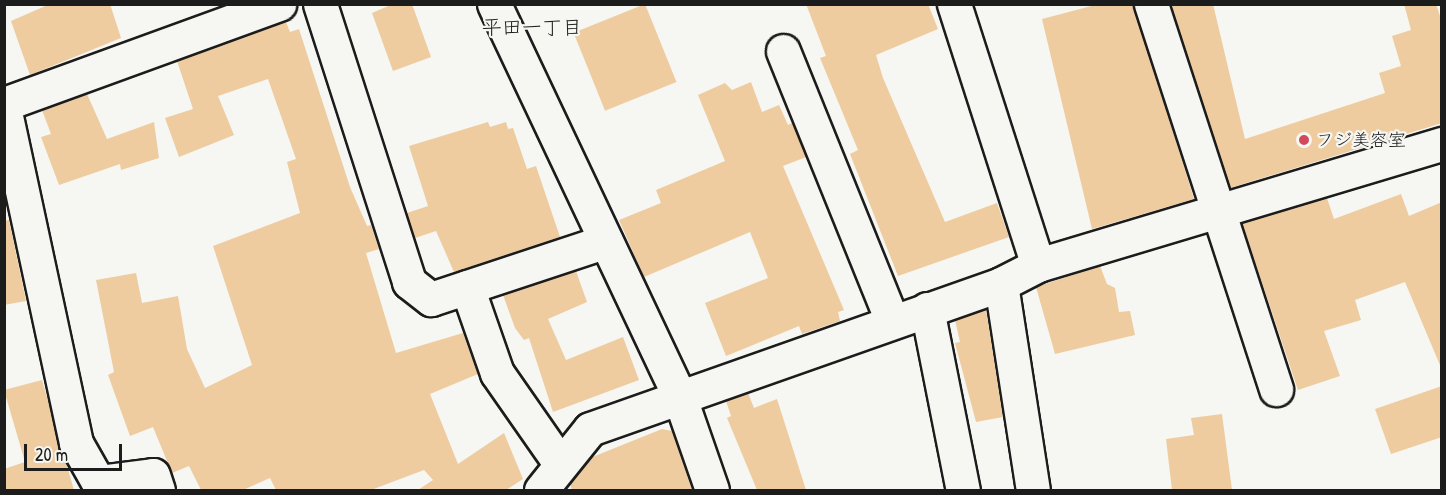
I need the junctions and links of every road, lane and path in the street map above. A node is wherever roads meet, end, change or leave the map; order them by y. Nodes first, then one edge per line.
1 (279, 4) edge
2 (320, 4) edge
3 (494, 4) edge
4 (954, 4) edge
5 (1151, 4) edge
6 (783, 51) dead end
7 (4, 105) edge
8 (1442, 144) edge
9 (1217, 215) junction
10 (606, 241) junction
11 (1038, 265) junction
12 (1001, 284) junction
13 (467, 287) junction
14 (927, 309) junction
15 (892, 321) junction
16 (1276, 389) dead end
17 (680, 398) junction
18 (559, 462) junction
19 (158, 490) edge
20 (541, 490) edge
21 (712, 490) edge
22 (963, 490) edge
23 (1033, 490) edge

1 - 7 street
2 - 13 street
3 - 10 street
4 - 11 street
5 - 9 street
6 - 15 street
7 - 19 street
8 - 9 street
9 - 11 street
9 - 16 street
10 - 13 street
10 - 17 street
11 - 12 street
12 - 14 street
12 - 23 street
13 - 18 street
14 - 15 street
14 - 22 street
15 - 17 street
17 - 18 street
17 - 21 street
18 - 20 street

